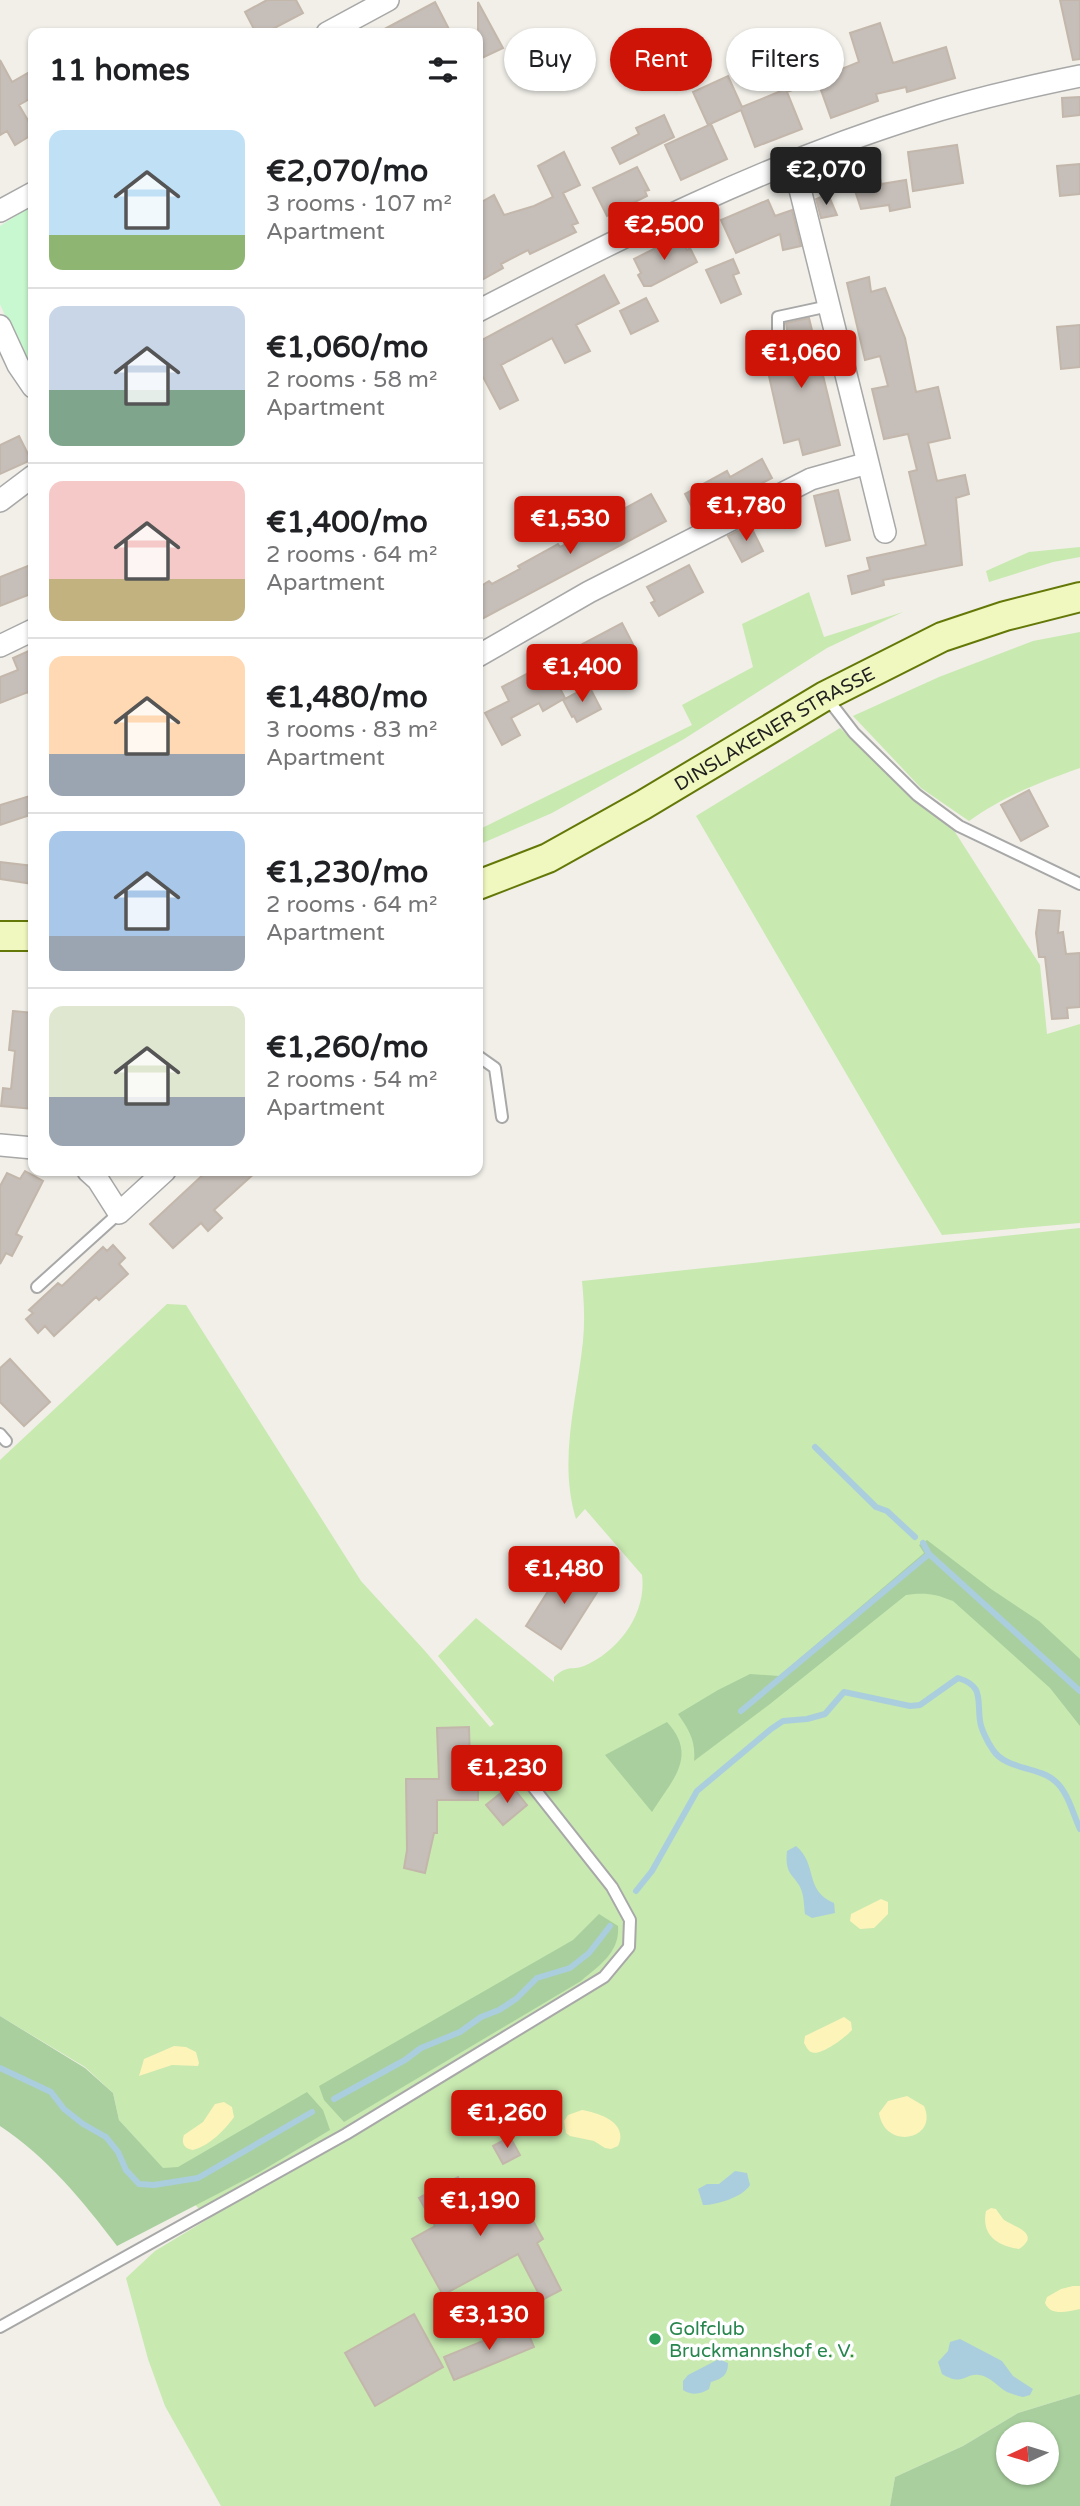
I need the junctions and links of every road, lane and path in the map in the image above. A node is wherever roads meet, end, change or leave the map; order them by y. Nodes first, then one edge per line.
1 (388, 0) edge
2 (336, 28) edge
3 (1080, 76) edge
4 (793, 161) junction
5 (28, 196) edge
6 (0, 211) edge
7 (829, 306) junction
8 (483, 309) edge
9 (0, 327) edge
10 (778, 339) dead end
11 (9, 369) edge
12 (28, 383) edge
13 (868, 463) junction
14 (28, 480) edge
15 (0, 501) edge
16 (885, 532) dead end
17 (1080, 597) edge
18 (28, 632) edge
19 (0, 646) edge
20 (483, 653) edge
21 (825, 696) junction
22 (483, 883) edge
23 (1080, 884) edge
24 (0, 936) edge
25 (28, 936) edge
26 (483, 1060) edge
27 (502, 1117) dead end
28 (0, 1145) edge
29 (28, 1148) edge
30 (94, 1176) edge
31 (160, 1176) edge
32 (119, 1213) junction
33 (37, 1287) dead end
34 (522, 1773) dead end
35 (0, 2327) edge

1 - 2 street
3 - 4 street
4 - 7 street
4 - 8 street
5 - 6 street
7 - 10 lane
7 - 13 street
9 - 11 street
11 - 12 street
13 - 16 street
13 - 20 street
14 - 15 street
17 - 21 main road, DINSLAKENER STRASSE
18 - 19 street
21 - 22 main road, DINSLAKENER STRASSE
21 - 23 lane
24 - 25 main road
26 - 27 lane
28 - 29 street
30 - 32 street
31 - 32 street
32 - 33 lane
34 - 35 lane

